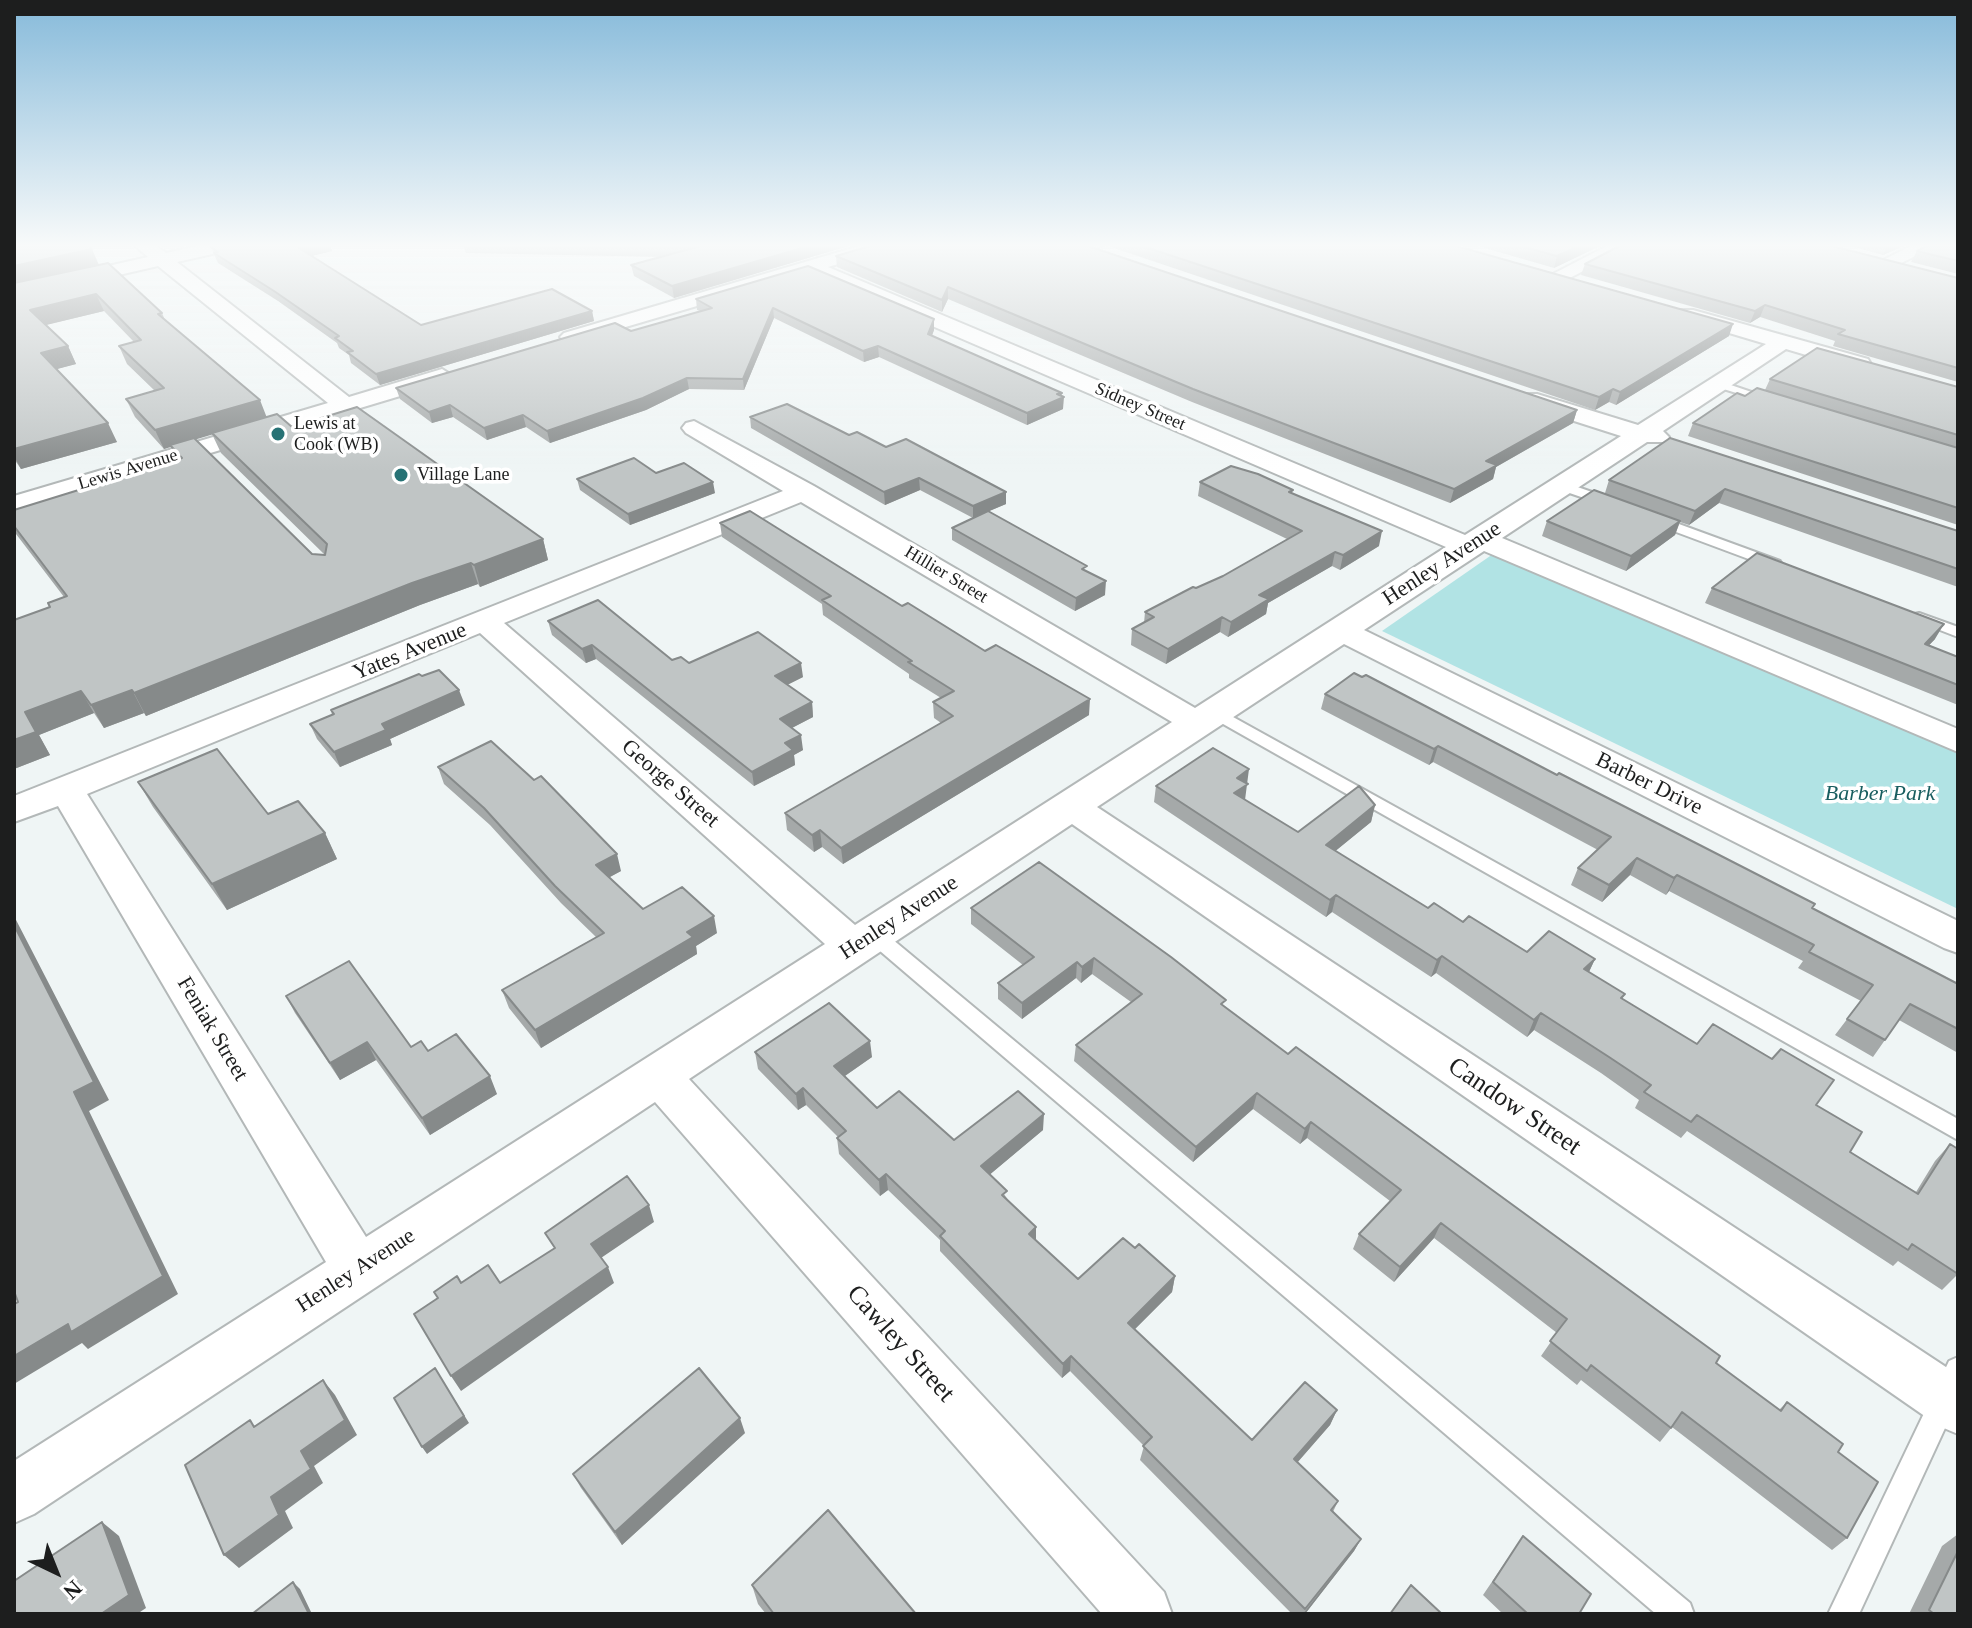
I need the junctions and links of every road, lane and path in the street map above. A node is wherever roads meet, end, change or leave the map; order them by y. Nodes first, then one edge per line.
1 (238, 320) edge
2 (631, 320) edge
3 (938, 320) edge
4 (1705, 320) edge
5 (1783, 342) junction
6 (542, 346) edge
7 (466, 369) edge
8 (1885, 371) edge
9 (1718, 384) junction
10 (1503, 390) edge
11 (1778, 403) edge
12 (351, 410) junction
13 (694, 428) dead end
14 (1643, 433) junction
15 (1688, 446) edge
16 (1563, 486) junction
17 (805, 491) junction
18 (14, 504) edge
19 (1474, 543) junction
20 (1782, 567) edge
21 (1899, 610) edge
22 (485, 622) junction
23 (1340, 630) junction
24 (1958, 632) edge
25 (1206, 718) junction
26 (1958, 741) edge
27 (66, 789) junction
28 (1070, 806) junction
29 (14, 810) edge
30 (1958, 938) edge
31 (864, 940) junction
32 (658, 1075) junction
33 (1958, 1130) edge
34 (358, 1269) junction
35 (1954, 1392) edge
36 (14, 1494) edge
37 (1142, 1614) edge
38 (1679, 1614) edge
39 (1843, 1614) edge

1 - 12 street
2 - 6 street
3 - 19 street, Sidney Street
4 - 5 street
5 - 8 street
5 - 9 street, Henley Avenue
7 - 12 street, Lewis Avenue
9 - 11 lane
9 - 14 street, Henley Avenue
10 - 14 street
12 - 18 street, Lewis Avenue
13 - 17 street, Hillier Street
14 - 15 street
14 - 16 street, Henley Avenue
16 - 19 street, Henley Avenue
16 - 20 lane
17 - 22 street, Yates Avenue
17 - 25 street, Hillier Street
19 - 23 street, Henley Avenue
19 - 26 street
21 - 24 lane
22 - 27 street, Yates Avenue
22 - 31 street, George Street
23 - 25 street, Henley Avenue
23 - 30 street, Barber Drive
25 - 28 street, Henley Avenue
25 - 33 lane
27 - 29 street, Yates Avenue
27 - 34 street, Feniak Street
28 - 31 street, Henley Avenue
28 - 35 street, Candow Street
31 - 32 street, Henley Avenue
31 - 38 lane
32 - 34 street, Henley Avenue
32 - 37 street, Cawley Street
34 - 36 street, Henley Avenue
35 - 39 lane

